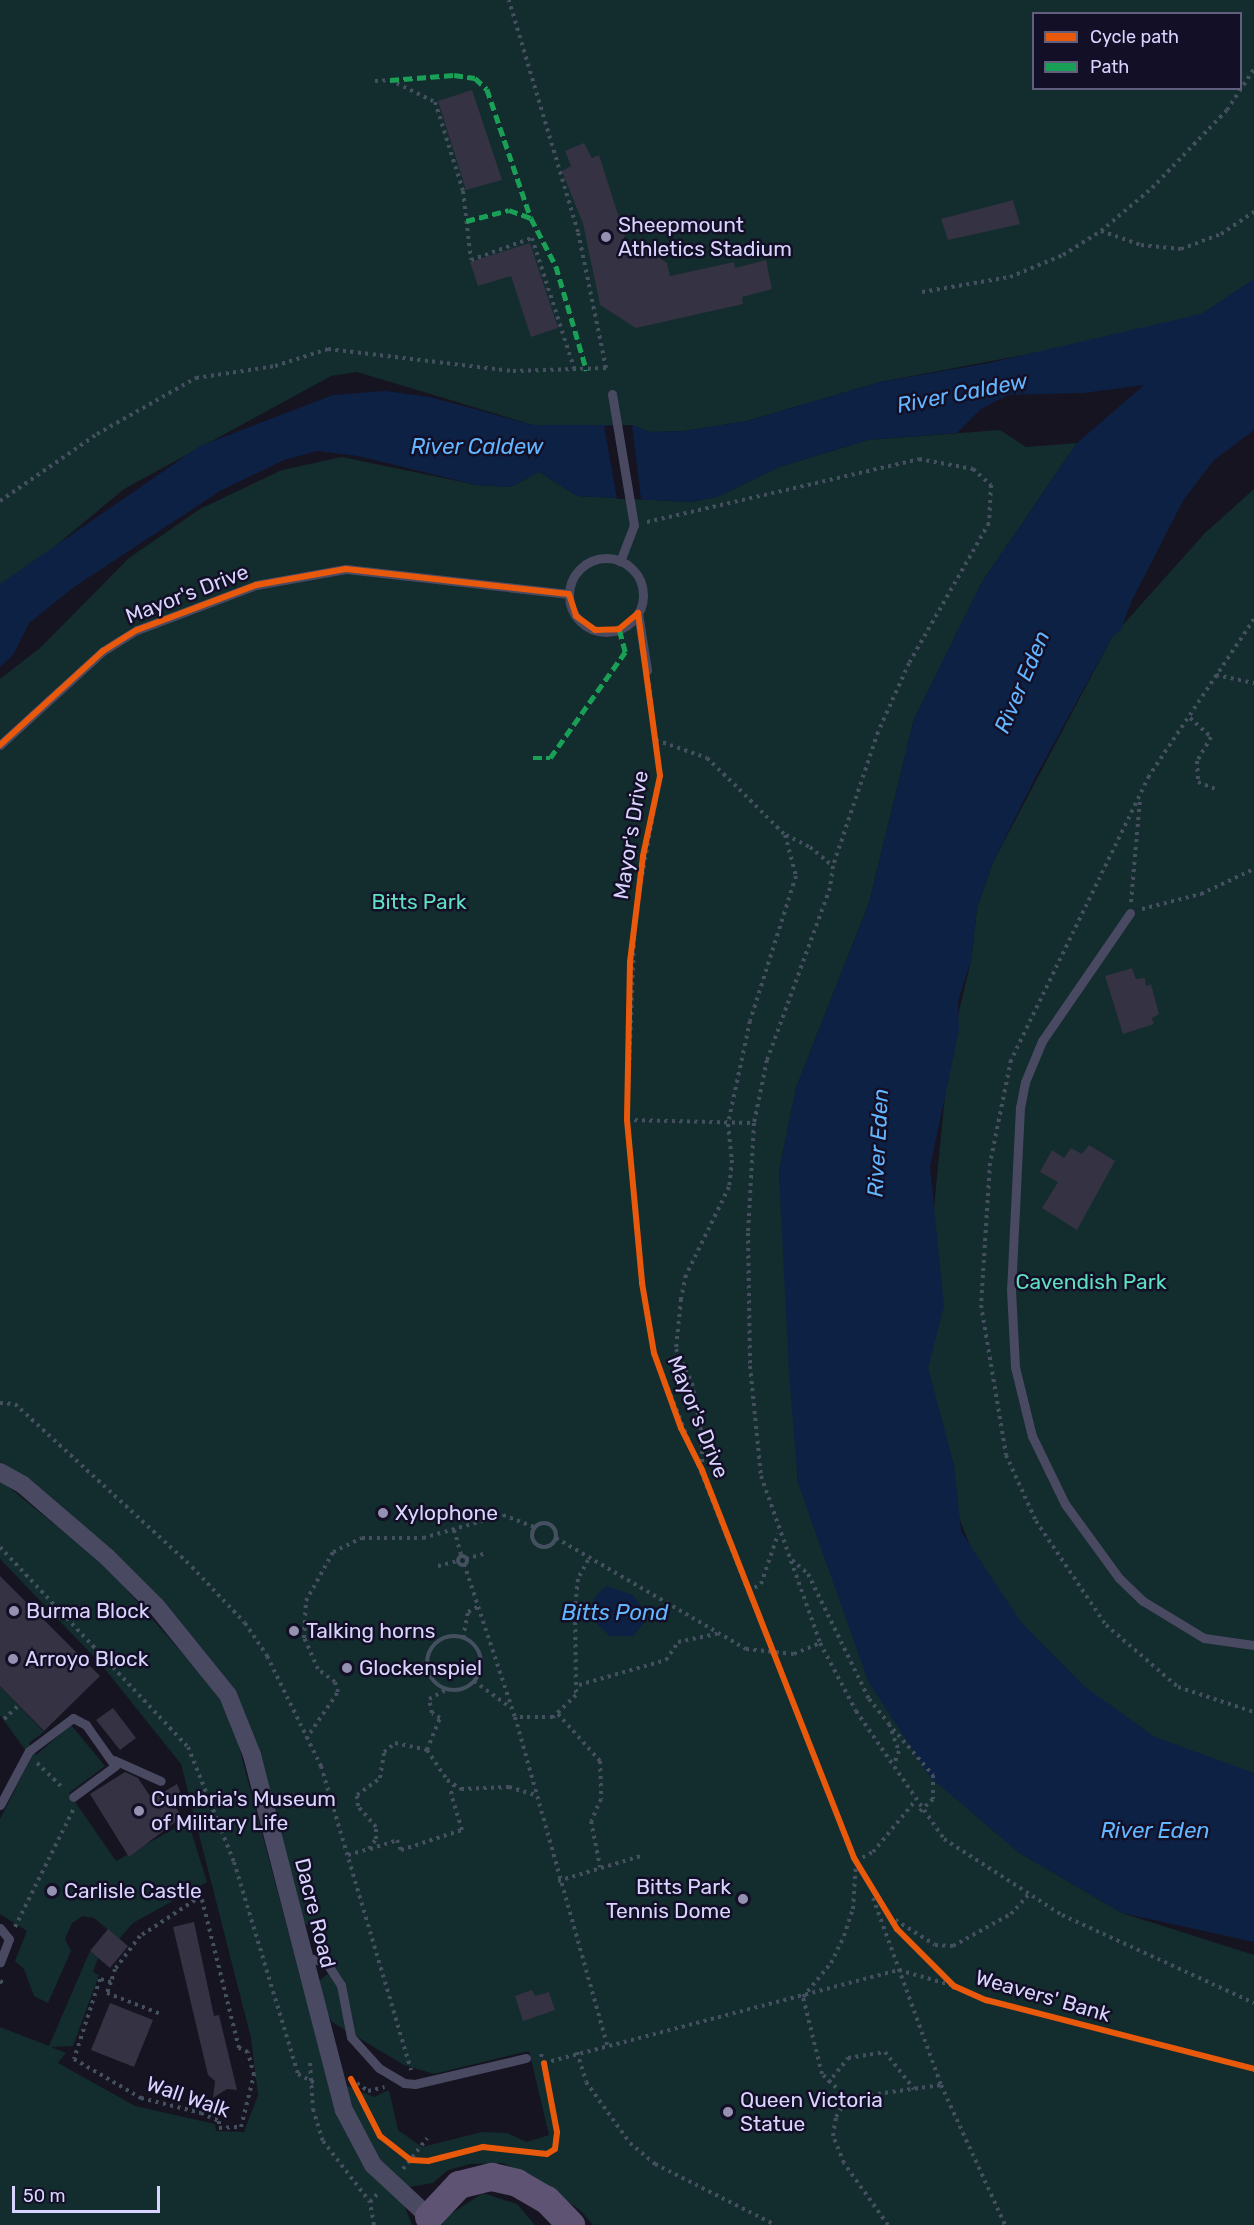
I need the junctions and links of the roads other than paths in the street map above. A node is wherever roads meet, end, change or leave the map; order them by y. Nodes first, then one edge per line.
1 (612, 394) dead end
2 (620, 561) junction
3 (569, 594) junction
4 (638, 613) junction
5 (647, 670) road end
6 (0, 745) edge
7 (1130, 912) road end
8 (0, 1472) edge
9 (1254, 1645) edge
10 (114, 1760) junction
11 (161, 1781) dead end
12 (73, 1797) road end
13 (0, 1805) edge
14 (0, 1928) edge
15 (303, 1958) junction
16 (0, 1962) edge
17 (526, 2058) road end
18 (530, 2191) junction
19 (429, 2217) joint
20 (547, 2225) edge
21 (571, 2225) edge

1 - 2 lane
2 - 3 lane
2 - 4 lane
3 - 4 lane
3 - 6 lane, Mayor's Drive
4 - 5 lane
7 - 9 lane
8 - 15 street, Dacre Road
10 - 11 lane
10 - 12 lane
10 - 13 lane
14 - 16 lane
15 - 17 lane
15 - 19 street, Dacre Road
18 - 19 main road
18 - 20 main road
18 - 21 main road

